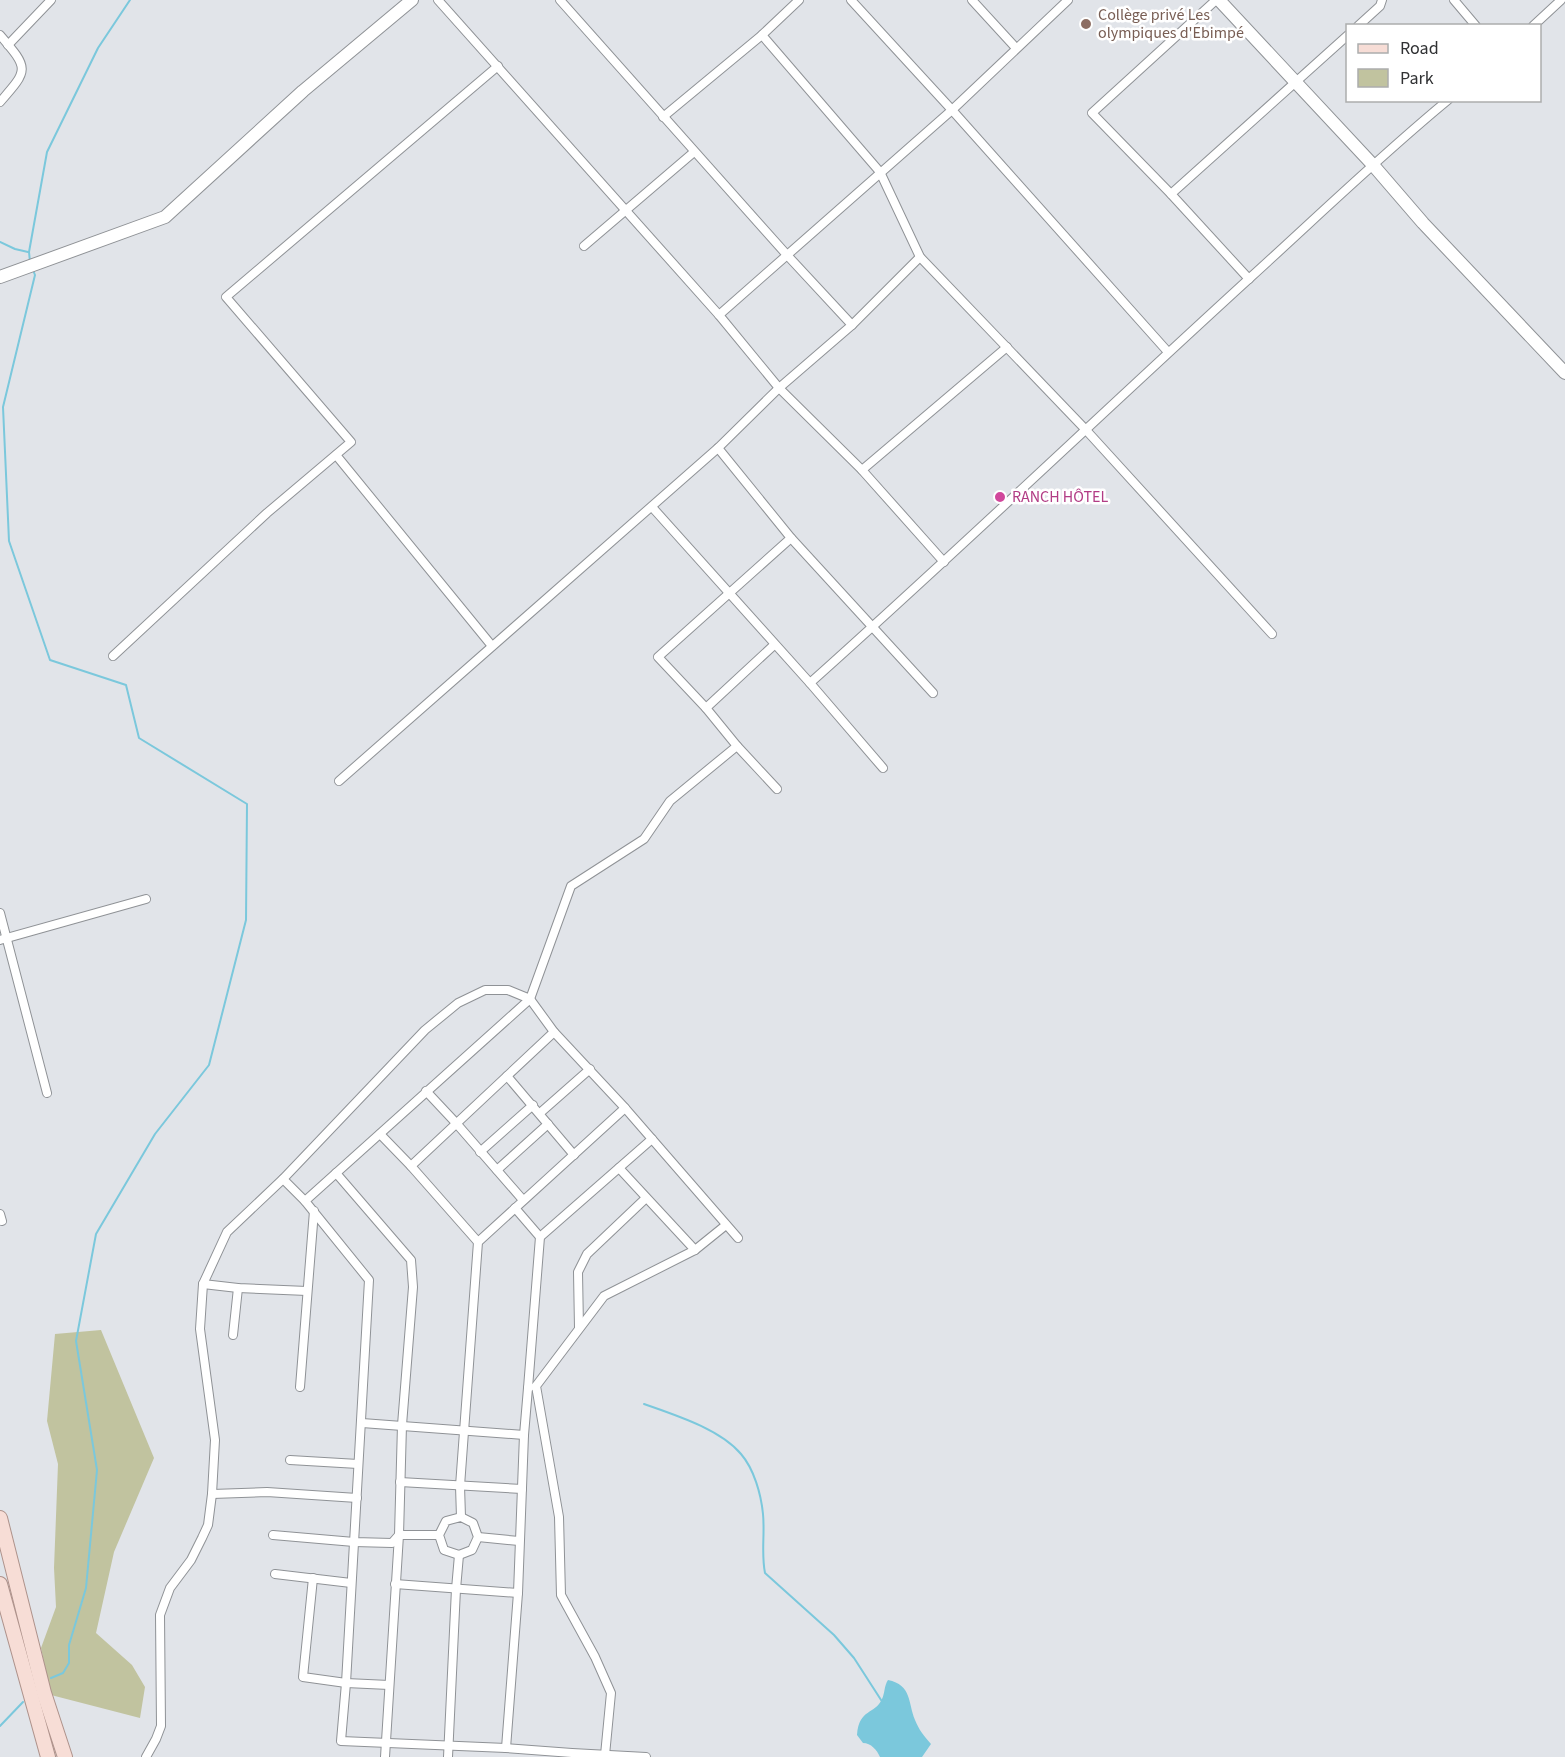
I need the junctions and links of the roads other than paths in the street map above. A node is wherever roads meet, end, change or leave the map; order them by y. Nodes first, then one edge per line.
1 (51, 0) edge
2 (412, 0) edge
3 (438, 0) edge
4 (560, 0) edge
5 (799, 0) edge
6 (851, 0) edge
7 (972, 0) edge
8 (1068, 0) edge
9 (1217, 0) edge
10 (1382, 0) edge
11 (1454, 0) edge
12 (1562, 0) edge
13 (1360, 24) edge
14 (1474, 24) edge
15 (1535, 24) edge
16 (0, 35) edge
17 (762, 35) junction
18 (1346, 36) edge
19 (8, 45) junction
20 (1016, 48) junction
21 (498, 66) junction
22 (1295, 82) junction
23 (0, 102) edge
24 (1446, 102) edge
25 (952, 110) junction
26 (663, 117) junction
27 (694, 152) junction
28 (1373, 165) junction
29 (880, 172) junction
30 (1171, 194) junction
31 (625, 210) junction
32 (584, 246) dead end
33 (787, 255) junction
34 (920, 257) junction
35 (0, 277) edge
36 (1249, 279) junction
37 (719, 315) junction
38 (852, 325) junction
39 (1006, 347) junction
40 (1168, 352) junction
41 (1565, 373) edge
42 (778, 388) junction
43 (1086, 430) junction
44 (718, 448) junction
45 (336, 455) junction
46 (862, 470) junction
47 (652, 507) junction
48 (791, 538) junction
49 (944, 562) junction
50 (729, 594) junction
51 (874, 626) junction
52 (1272, 634) dead end
53 (774, 645) junction
54 (492, 646) junction
55 (113, 656) dead end
56 (810, 683) junction
57 (933, 693) dead end
58 (706, 708) junction
59 (737, 746) junction
60 (883, 768) dead end
61 (339, 781) dead end
62 (777, 789) dead end
63 (146, 899) dead end
64 (0, 913) edge
65 (3, 939) edge
66 (530, 999) junction
67 (554, 1032) junction
68 (590, 1069) junction
69 (507, 1076) junction
70 (426, 1091) junction
71 (47, 1093) dead end
72 (533, 1106) junction
73 (625, 1108) junction
74 (540, 1113) junction
75 (456, 1123) junction
76 (548, 1124) junction
77 (380, 1134) junction
78 (652, 1139) junction
79 (480, 1152) junction
80 (574, 1155) junction
81 (411, 1166) junction
82 (619, 1168) junction
83 (497, 1170) junction
84 (336, 1173) junction
85 (283, 1179) junction
86 (646, 1198) junction
87 (523, 1200) junction
88 (305, 1201) junction
89 (515, 1208) junction
90 (314, 1211) junction
91 (726, 1225) junction
92 (540, 1237) junction
93 (738, 1238) dead end
94 (477, 1242) junction
95 (696, 1250) junction
96 (203, 1284) junction
97 (238, 1288) junction
98 (307, 1291) junction
99 (579, 1329) junction
100 (233, 1335) dead end
101 (300, 1387) dead end
102 (532, 1387) junction
103 (362, 1423) junction
104 (402, 1425) junction
105 (464, 1430) junction
106 (524, 1435) junction
107 (290, 1460) dead end
108 (358, 1464) junction
109 (400, 1482) junction
110 (460, 1486) junction
111 (522, 1489) junction
112 (212, 1494) junction
113 (357, 1498) junction
114 (461, 1517) junction
115 (0, 1518) edge
116 (273, 1535) dead end
117 (399, 1535) junction
118 (439, 1535) junction
119 (478, 1537) junction
120 (519, 1540) junction
121 (354, 1542) junction
122 (459, 1555) junction
123 (275, 1574) dead end
124 (313, 1578) junction
125 (0, 1584) edge
126 (351, 1584) junction
127 (395, 1584) junction
128 (456, 1589) junction
129 (518, 1593) junction
130 (346, 1683) junction
131 (389, 1685) junction
132 (386, 1743) junction
133 (449, 1746) junction
134 (506, 1748) junction
135 (605, 1755) junction
136 (48, 1757) edge
137 (65, 1757) edge
138 (146, 1757) edge
139 (385, 1757) edge
140 (448, 1757) edge
141 (646, 1757) edge

1 - 19 street
2 - 35 street
3 - 21 street
4 - 26 street
5 - 17 street
6 - 25 street
7 - 20 street
8 - 20 street
9 - 22 street
9 - 30 street
10 - 13 street
11 - 14 street
12 - 15 street
16 - 19 street
17 - 26 street
17 - 29 street
18 - 22 street
19 - 23 street
20 - 25 street
21 - 31 street
21 - 45 street
22 - 28 street
22 - 30 street
24 - 28 street
25 - 29 street
25 - 40 street
26 - 27 street
27 - 31 street
27 - 33 street
28 - 36 street
28 - 41 street
29 - 33 street
29 - 34 street
30 - 36 street
31 - 32 street
31 - 37 street
33 - 37 street
33 - 38 street
34 - 38 street
34 - 39 street
36 - 40 street
37 - 42 street
38 - 42 street
39 - 43 street
39 - 46 street
40 - 43 street
42 - 44 street
42 - 46 street
43 - 49 street
43 - 52 street
44 - 47 street
44 - 48 street
45 - 54 street
45 - 55 street
46 - 49 street
47 - 50 street
47 - 54 street
48 - 50 street
48 - 51 street
49 - 51 street
50 - 53 street
50 - 58 street
51 - 56 street
51 - 57 street
53 - 56 street
53 - 58 street
54 - 61 street
56 - 60 street
58 - 59 street
59 - 62 street
59 - 66 street
63 - 65 street
64 - 65 street
65 - 71 street
66 - 67 street
66 - 70 street
66 - 85 street
67 - 68 street
67 - 69 street
68 - 73 street
68 - 74 street
69 - 72 street
69 - 75 street
70 - 75 street
70 - 77 street
72 - 74 street
72 - 79 street
73 - 78 street
73 - 80 street
74 - 76 street
75 - 79 street
75 - 81 street
76 - 80 street
76 - 83 street
77 - 81 street
77 - 84 street
78 - 82 street
78 - 91 street
79 - 83 street
80 - 87 street
81 - 94 street
82 - 86 street
82 - 92 street
83 - 87 street
84 - 88 street
84 - 104 street
85 - 88 street
85 - 96 street
86 - 95 street
86 - 99 street
87 - 89 street
88 - 90 street
89 - 92 street
89 - 94 street
90 - 98 street
90 - 103 street
91 - 93 street
91 - 95 street
92 - 102 street
94 - 105 street
95 - 99 street
96 - 97 street
96 - 112 street
97 - 98 street
97 - 100 street
98 - 101 street
99 - 102 street
102 - 106 street
102 - 135 street
103 - 104 street
103 - 108 street
104 - 105 street
104 - 109 street
105 - 106 street
105 - 110 street
106 - 111 street
107 - 108 street
108 - 113 street
109 - 110 street
109 - 117 street
110 - 111 street
110 - 114 street
111 - 120 street
112 - 113 street
112 - 138 street
113 - 121 street
114 - 118 street
114 - 119 street
115 - 137 main road
116 - 121 street
117 - 118 street
117 - 121 street
117 - 127 street
118 - 122 street
119 - 120 street
119 - 122 street
120 - 129 street
121 - 126 street
122 - 128 street
123 - 124 street
124 - 126 street
124 - 130 street
125 - 136 main road
126 - 130 street
127 - 128 street
127 - 131 street
128 - 129 street
128 - 133 street
129 - 134 street
130 - 131 street
130 - 132 street
131 - 132 street
132 - 133 street
132 - 139 street
133 - 134 street
133 - 140 street
134 - 135 street
135 - 141 street

